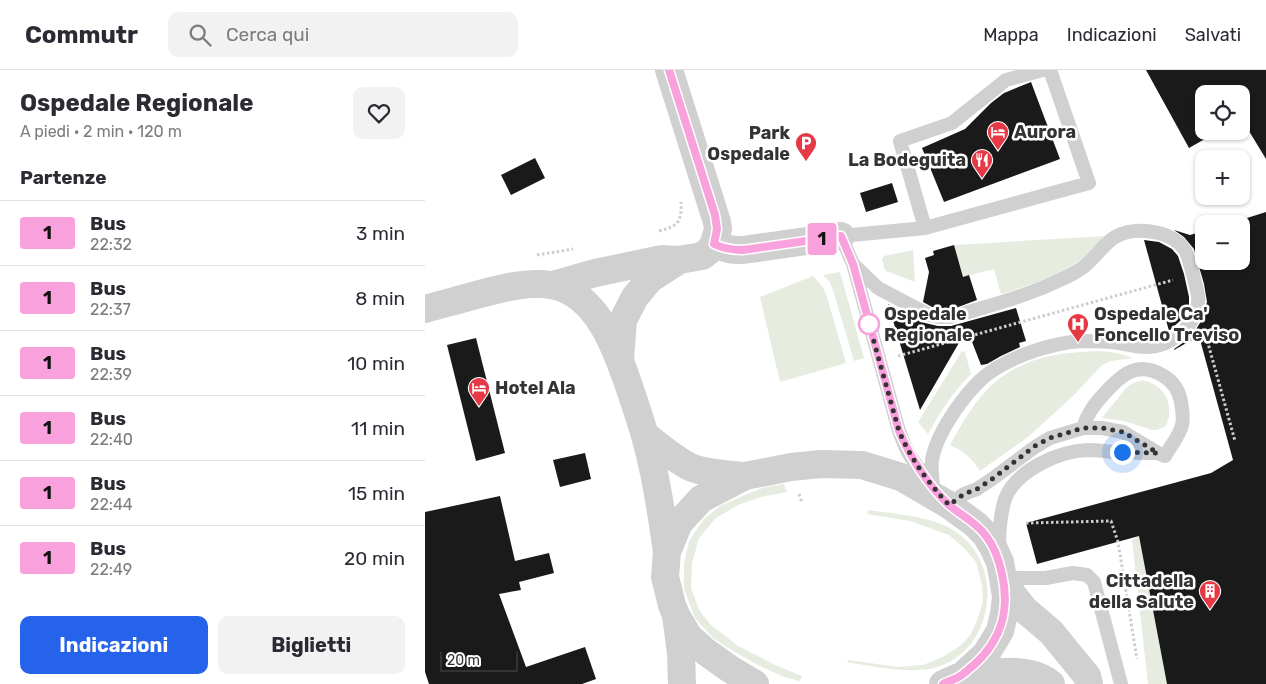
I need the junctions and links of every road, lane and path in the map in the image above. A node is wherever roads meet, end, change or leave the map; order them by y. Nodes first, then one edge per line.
1 (669, 70) edge
2 (1043, 70) edge
3 (1050, 70) edge
4 (681, 199) dead end
5 (925, 228) junction
6 (653, 232) dead end
7 (841, 236) junction
8 (714, 244) junction
9 (576, 249) dead end
10 (528, 256) dead end
11 (679, 260) junction
12 (853, 264) junction
13 (595, 273) junction
14 (553, 285) junction
15 (1123, 294) dead end
16 (584, 302) junction
17 (425, 309) edge
18 (894, 357) dead end
19 (620, 361) junction
20 (1083, 428) junction
21 (645, 435) junction
22 (1158, 453) junction
23 (745, 476) junction
24 (941, 496) junction
25 (667, 552) junction
26 (1001, 570) junction
27 (676, 616) junction
28 (953, 680) edge
29 (682, 684) edge
30 (755, 684) edge
31 (1051, 684) edge
32 (1089, 684) edge
33 (1121, 684) edge

1 - 8 street
2 - 5 lane
3 - 5 lane
4 - 6 path
5 - 7 lane
7 - 8 street
7 - 12 lane
8 - 11 street
9 - 10 path
11 - 13 street
11 - 19 street
12 - 24 lane
12 - 24 lane
13 - 14 street
13 - 16 street
14 - 16 street
14 - 17 street
15 - 18 path
16 - 19 street
19 - 21 street
20 - 22 lane
20 - 22 lane
20 - 24 lane
21 - 23 street
21 - 25 street
22 - 26 lane
23 - 24 street
23 - 25 street
24 - 26 street
25 - 27 street
26 - 28 street
26 - 32 street
26 - 33 lane
27 - 29 street
27 - 30 street
28 - 31 street

